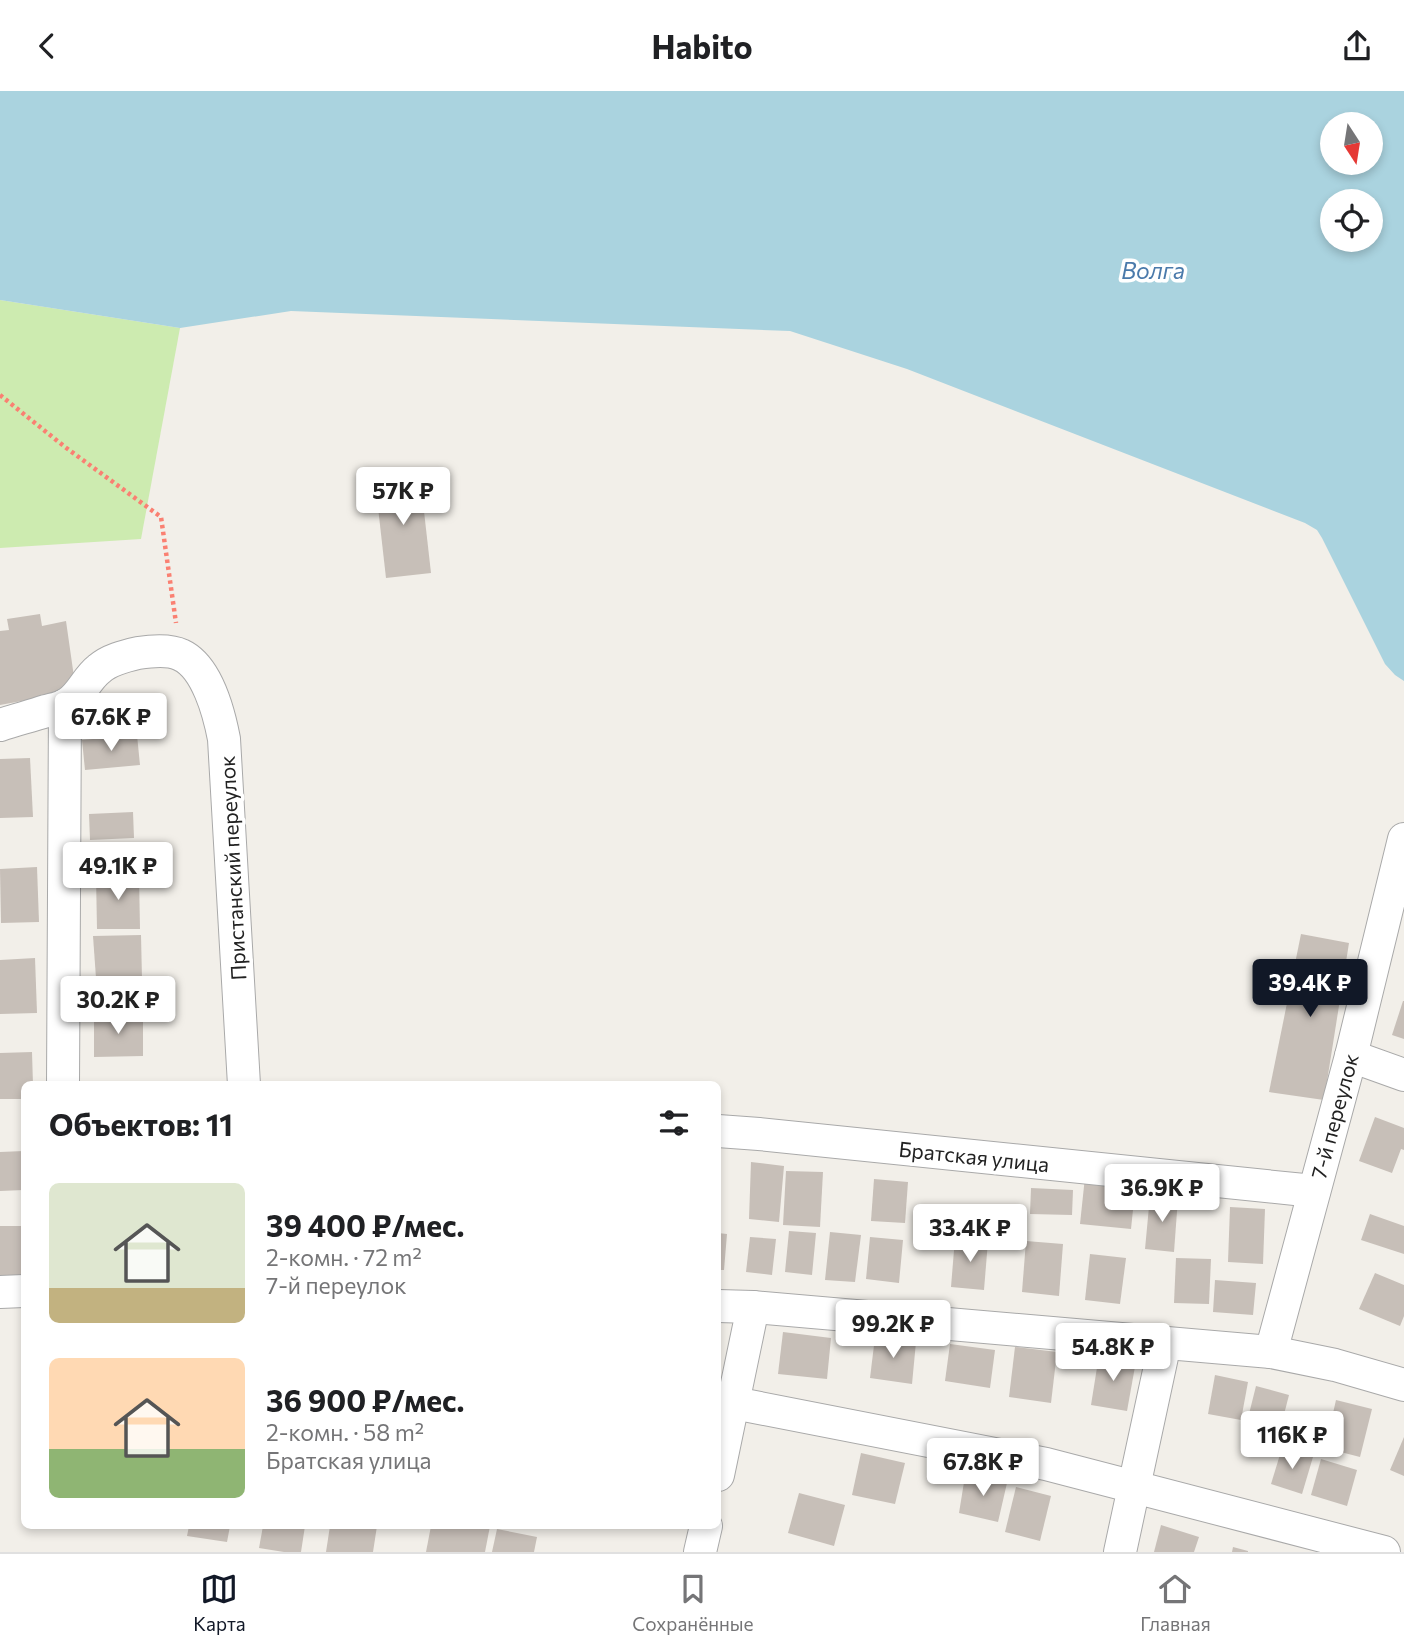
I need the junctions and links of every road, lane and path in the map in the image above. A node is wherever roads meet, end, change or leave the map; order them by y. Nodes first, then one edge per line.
1 (0, 394) edge
2 (184, 657) junction
3 (65, 705) junction
4 (0, 725) edge
5 (1404, 839) edge
6 (1351, 1056) junction
7 (1404, 1075) edge
8 (63, 1081) edge
9 (244, 1081) edge
10 (721, 1131) edge
11 (1314, 1191) junction
12 (21, 1291) edge
13 (0, 1292) edge
14 (721, 1305) edge
15 (753, 1307) junction
16 (1165, 1343) junction
17 (1271, 1352) junction
18 (1404, 1385) edge
19 (734, 1402) junction
20 (721, 1461) edge
21 (1133, 1486) junction
22 (705, 1529) edge
23 (700, 1552) edge
24 (1120, 1552) edge
25 (1384, 1552) edge

1 - 2 path
2 - 3 street
2 - 9 street, Пристанский переулок
3 - 4 street
3 - 8 street
5 - 6 street, 7-й переулок
6 - 7 street
6 - 11 street, 7-й переулок
10 - 11 street, Братская улица
11 - 17 street, 7-й переулок
12 - 13 street
14 - 15 street
15 - 16 street
15 - 19 street
16 - 17 street
16 - 21 street
17 - 18 street
19 - 20 street
19 - 21 street
21 - 24 street
21 - 25 street
22 - 23 street

